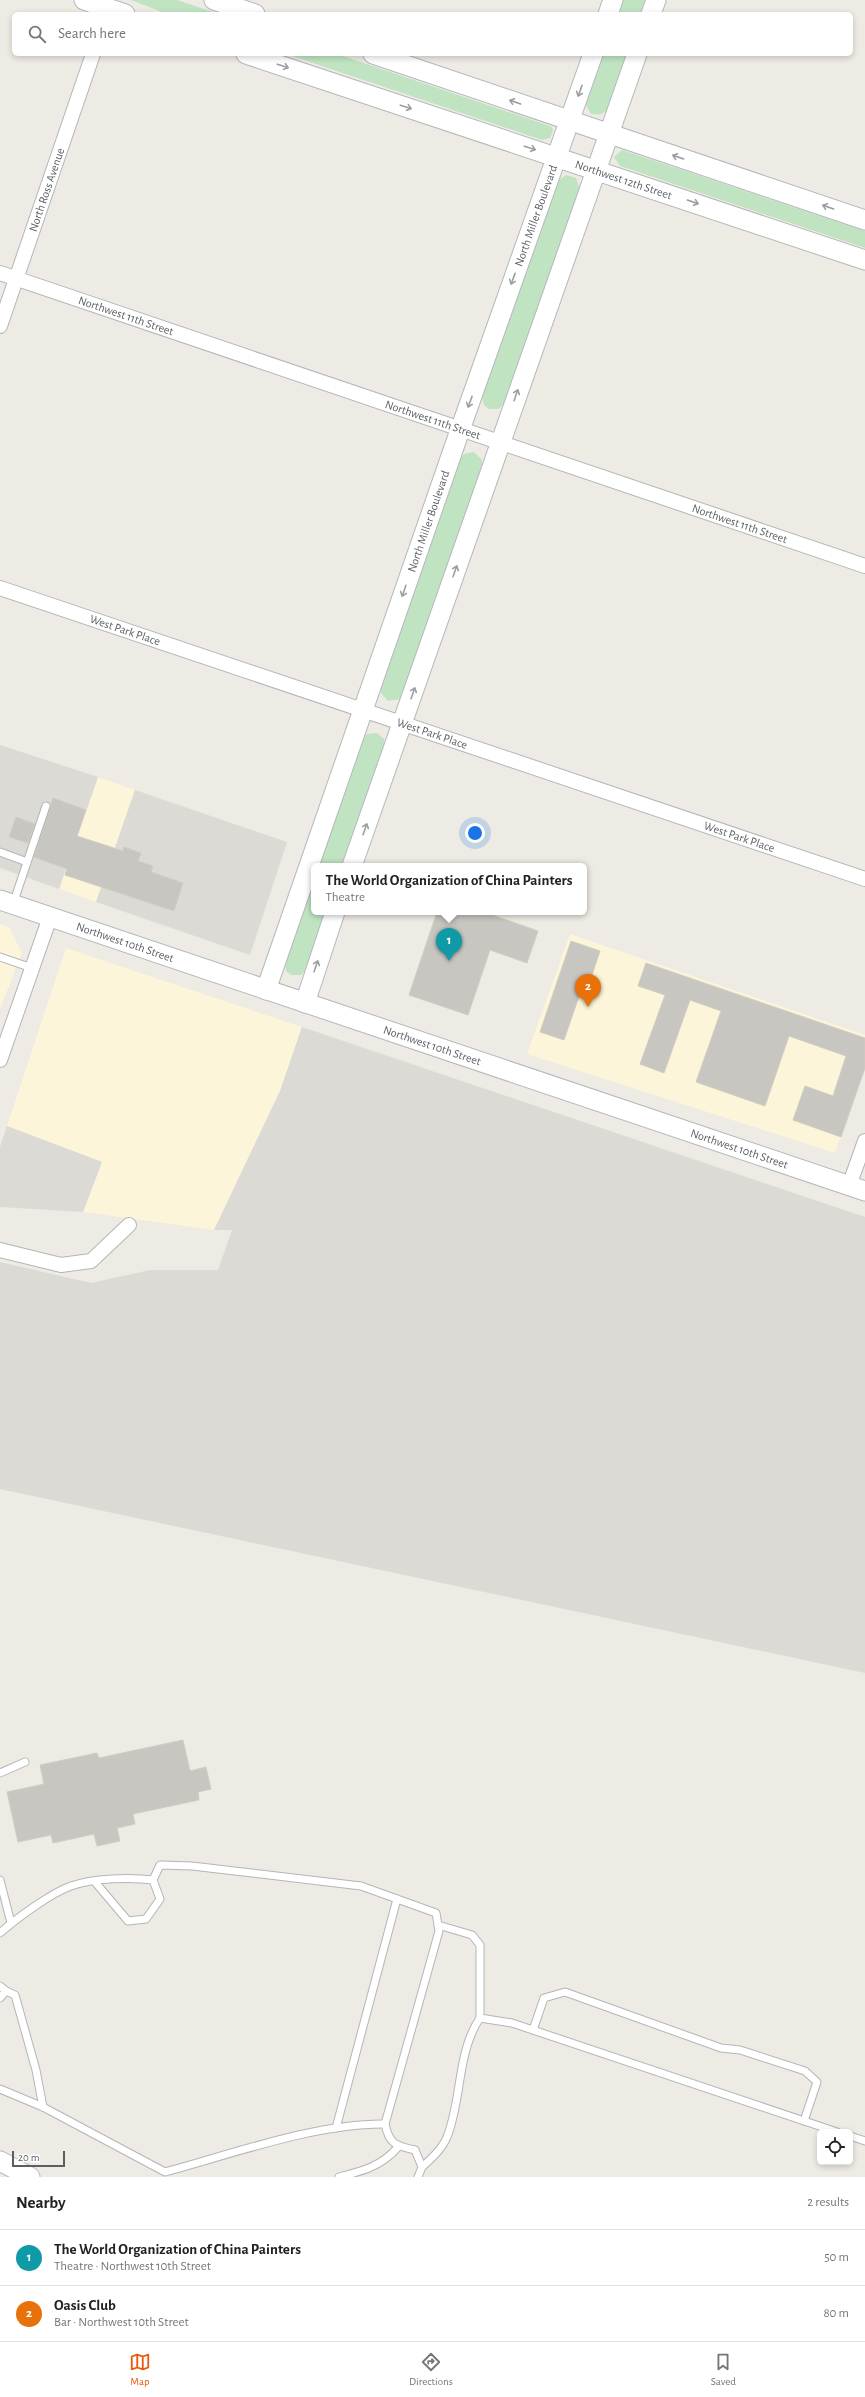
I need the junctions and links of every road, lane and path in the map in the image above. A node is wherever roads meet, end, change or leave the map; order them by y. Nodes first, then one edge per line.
1 (84, 0) edge
2 (214, 0) edge
3 (613, 0) edge
4 (656, 0) edge
5 (113, 9) edge
6 (249, 12) edge
7 (609, 12) edge
8 (652, 12) edge
9 (92, 56) edge
10 (252, 56) edge
11 (379, 56) edge
12 (592, 56) edge
13 (636, 56) edge
14 (570, 121) junction
15 (609, 133) junction
16 (557, 157) junction
17 (596, 170) junction
18 (865, 220) edge
19 (865, 260) edge
20 (0, 273) edge
21 (16, 278) junction
22 (0, 326) edge
23 (460, 430) junction
24 (499, 443) junction
25 (865, 566) edge
26 (0, 588) edge
27 (362, 710) junction
28 (402, 723) junction
29 (46, 806) dead end
30 (0, 852) edge
31 (27, 862) junction
32 (353, 863) edge
33 (865, 879) edge
34 (7, 902) edge
35 (335, 915) edge
36 (50, 917) junction
37 (0, 957) edge
38 (32, 968) junction
39 (266, 990) junction
40 (305, 1003) junction
41 (0, 1060) edge
42 (865, 1141) edge
43 (857, 1188) edge
44 (129, 1225) dead end
45 (0, 1250) edge
46 (25, 1762) dead end
47 (0, 1773) edge
48 (0, 1880) edge
49 (153, 1880) junction
50 (95, 1882) junction
51 (397, 1899) junction
52 (11, 1923) junction
53 (438, 1925) junction
54 (0, 1932) edge
55 (0, 1986) edge
56 (6, 1991) junction
57 (0, 1998) edge
58 (480, 2018) junction
59 (533, 2030) junction
60 (0, 2089) edge
61 (43, 2107) junction
62 (804, 2121) junction
63 (385, 2124) junction
64 (336, 2128) junction
65 (828, 2129) edge
66 (853, 2137) edge
67 (865, 2141) edge
68 (398, 2146) junction
69 (0, 2161) edge
70 (422, 2167) junction
71 (165, 2172) junction
72 (30, 2177) edge
73 (172, 2177) edge
74 (339, 2177) edge
75 (418, 2177) edge

1 - 5 street
2 - 6 street
3 - 7 street
4 - 8 street
9 - 21 street, North Ross Avenue
10 -> 16 street, Northwest 12th Street
14 -> 11 street
12 -> 14 street, North Miller Boulevard
13 - 15 street
14 - 15 street
14 - 16 street, North Miller Boulevard
15 - 17 street
18 -> 15 street
16 - 17 street, Northwest 12th Street
16 -> 23 street, North Miller Boulevard
17 -> 19 street, Northwest 12th Street
24 -> 17 street
20 - 21 street, Northwest 11th Street
21 - 22 street, North Ross Avenue
21 - 23 street, Northwest 11th Street
23 - 24 street, Northwest 11th Street
23 -> 27 street, North Miller Boulevard
24 - 25 street, Northwest 11th Street
28 -> 24 street
26 - 27 street, West Park Place
27 - 28 street, West Park Place
27 - 39 street, North Miller Boulevard
32 -> 28 street
28 - 33 street, West Park Place
29 - 31 lane
30 - 31 lane
31 - 34 lane
34 - 36 street, Northwest 10th Street
40 -> 35 street
36 - 38 street
36 - 39 street, Northwest 10th Street
37 - 38 lane
38 - 41 street
39 - 40 street, Northwest 10th Street
40 - 43 street, Northwest 10th Street
42 - 43 street
44 - 45 street
46 - 47 lane
48 - 52 lane
49 - 50 lane
49 - 50 lane
49 - 51 lane
50 - 52 lane
51 - 53 lane
51 - 64 lane
52 - 54 lane
53 - 58 lane
53 - 63 lane
55 - 56 lane
56 - 57 lane
56 - 61 lane
58 - 59 lane
58 - 70 lane
59 - 62 lane
59 - 62 lane
60 - 61 lane
61 - 71 lane
62 - 65 lane
63 - 64 lane
63 - 68 lane
64 - 71 lane
66 - 67 lane
68 - 70 lane
68 - 74 lane
69 - 72 street
70 - 75 lane
71 - 73 lane

